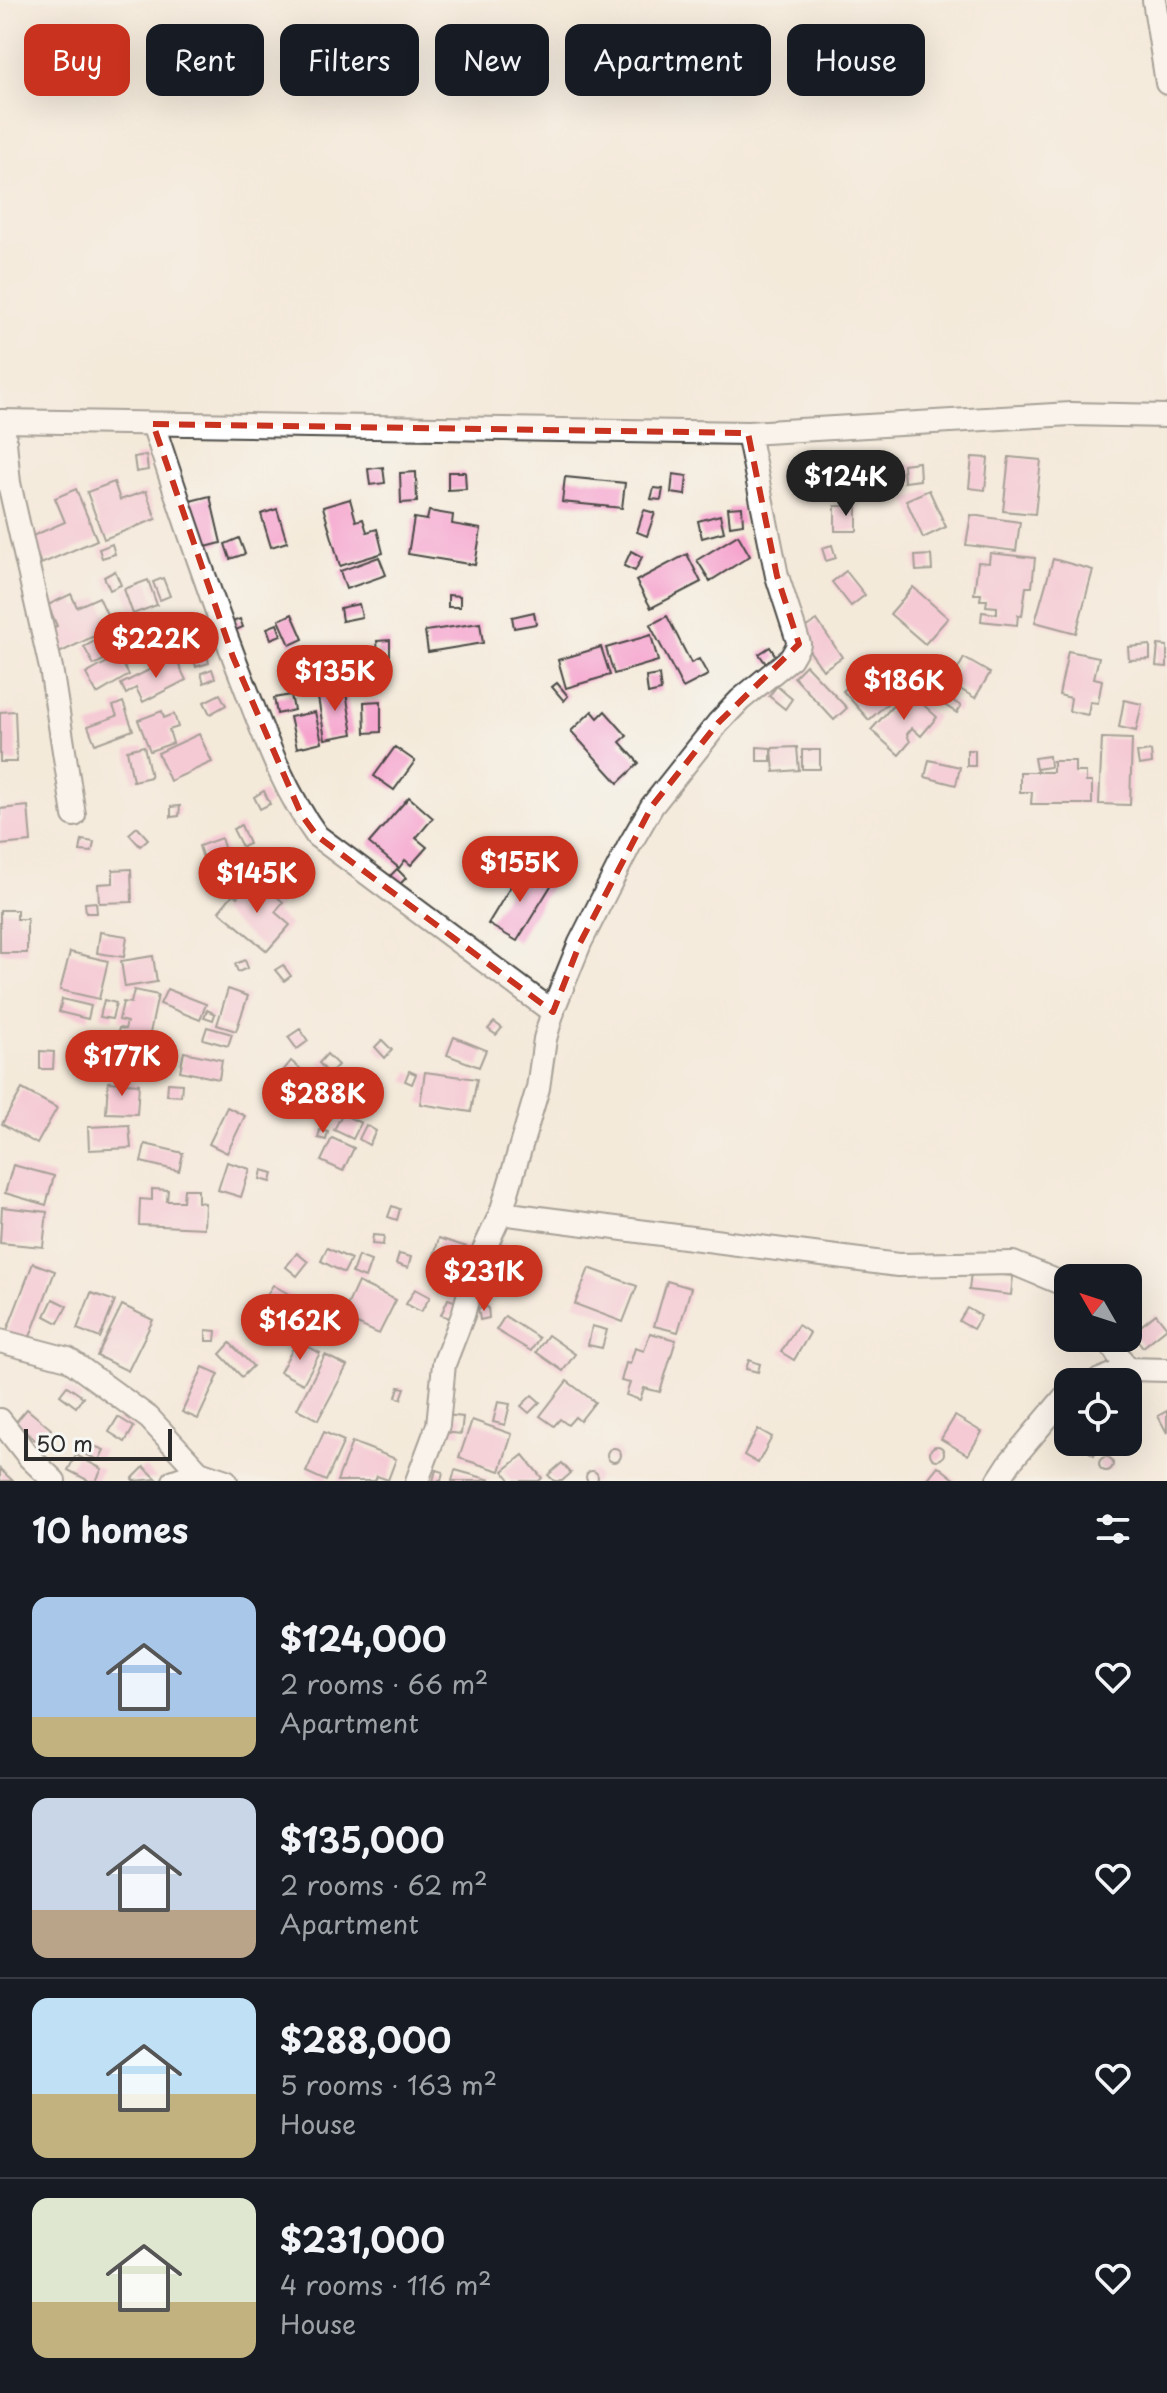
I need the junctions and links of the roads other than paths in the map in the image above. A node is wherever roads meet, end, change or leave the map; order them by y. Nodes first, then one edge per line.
1 (1154, 0) edge
2 (1167, 83) edge
3 (1167, 416) edge
4 (2, 421) edge
5 (153, 424) junction
6 (748, 433) junction
7 (74, 815) dead end
8 (553, 1012) junction
9 (501, 1213) junction
10 (1054, 1280) edge
11 (0, 1341) edge
12 (1142, 1369) edge
13 (1167, 1370) edge
14 (1054, 1410) edge
15 (0, 1420) edge
16 (199, 1472) junction
17 (54, 1481) edge
18 (174, 1481) edge
19 (226, 1481) edge
20 (417, 1481) edge
21 (998, 1481) edge

1 - 2 street
3 - 6 street
4 - 5 street
4 - 7 street
5 - 6 street
5 - 8 street
6 - 8 street
8 - 9 street
9 - 10 street
9 - 20 street
11 - 16 street
12 - 13 street
14 - 21 street
15 - 17 street
16 - 18 street
16 - 19 street

